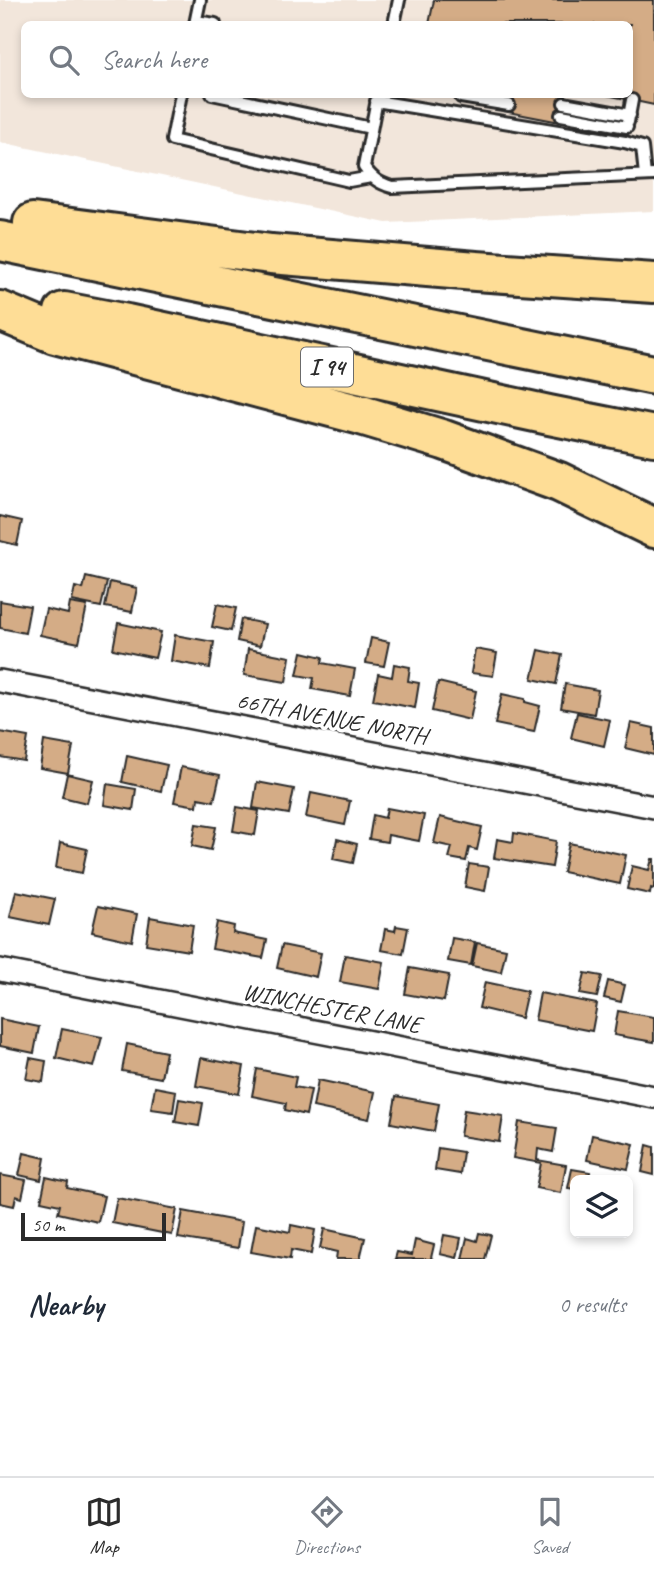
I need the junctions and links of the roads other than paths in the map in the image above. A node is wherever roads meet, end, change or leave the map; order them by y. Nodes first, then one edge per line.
1 (200, 0) edge
2 (396, 1) edge
3 (195, 21) edge
4 (394, 21) edge
5 (180, 98) edge
6 (231, 98) edge
7 (377, 98) edge
8 (461, 98) edge
9 (472, 98) edge
10 (632, 100) dead end
11 (564, 103) dead end
12 (509, 105) dead end
13 (457, 114) junction
14 (561, 115) dead end
15 (629, 115) junction
16 (627, 127) junction
17 (370, 128) junction
18 (625, 142) junction
19 (650, 175) edge
20 (371, 177) junction
21 (0, 218) edge
22 (0, 241) edge
23 (654, 283) edge
24 (0, 300) edge
25 (0, 311) edge
26 (654, 375) edge
27 (654, 436) edge
28 (654, 528) edge
29 (0, 681) edge
30 (654, 807) edge
31 (0, 970) edge
32 (654, 1097) edge

1 - 3 lane
2 - 4 lane
5 - 20 lane
6 - 17 lane
7 - 13 lane
7 - 17 lane
8 - 13 lane
9 - 12 lane
10 - 15 lane
11 - 15 lane
13 - 18 lane
14 - 16 lane
15 - 16 lane
16 - 18 lane
17 - 20 lane
18 - 19 lane
19 - 20 lane
21 - 23 highway
22 - 26 highway, I 94
24 - 27 highway, I 94
25 - 28 highway
29 - 30 street, 66TH AVENUE NORTH
31 - 32 street, WINCHESTER LANE

